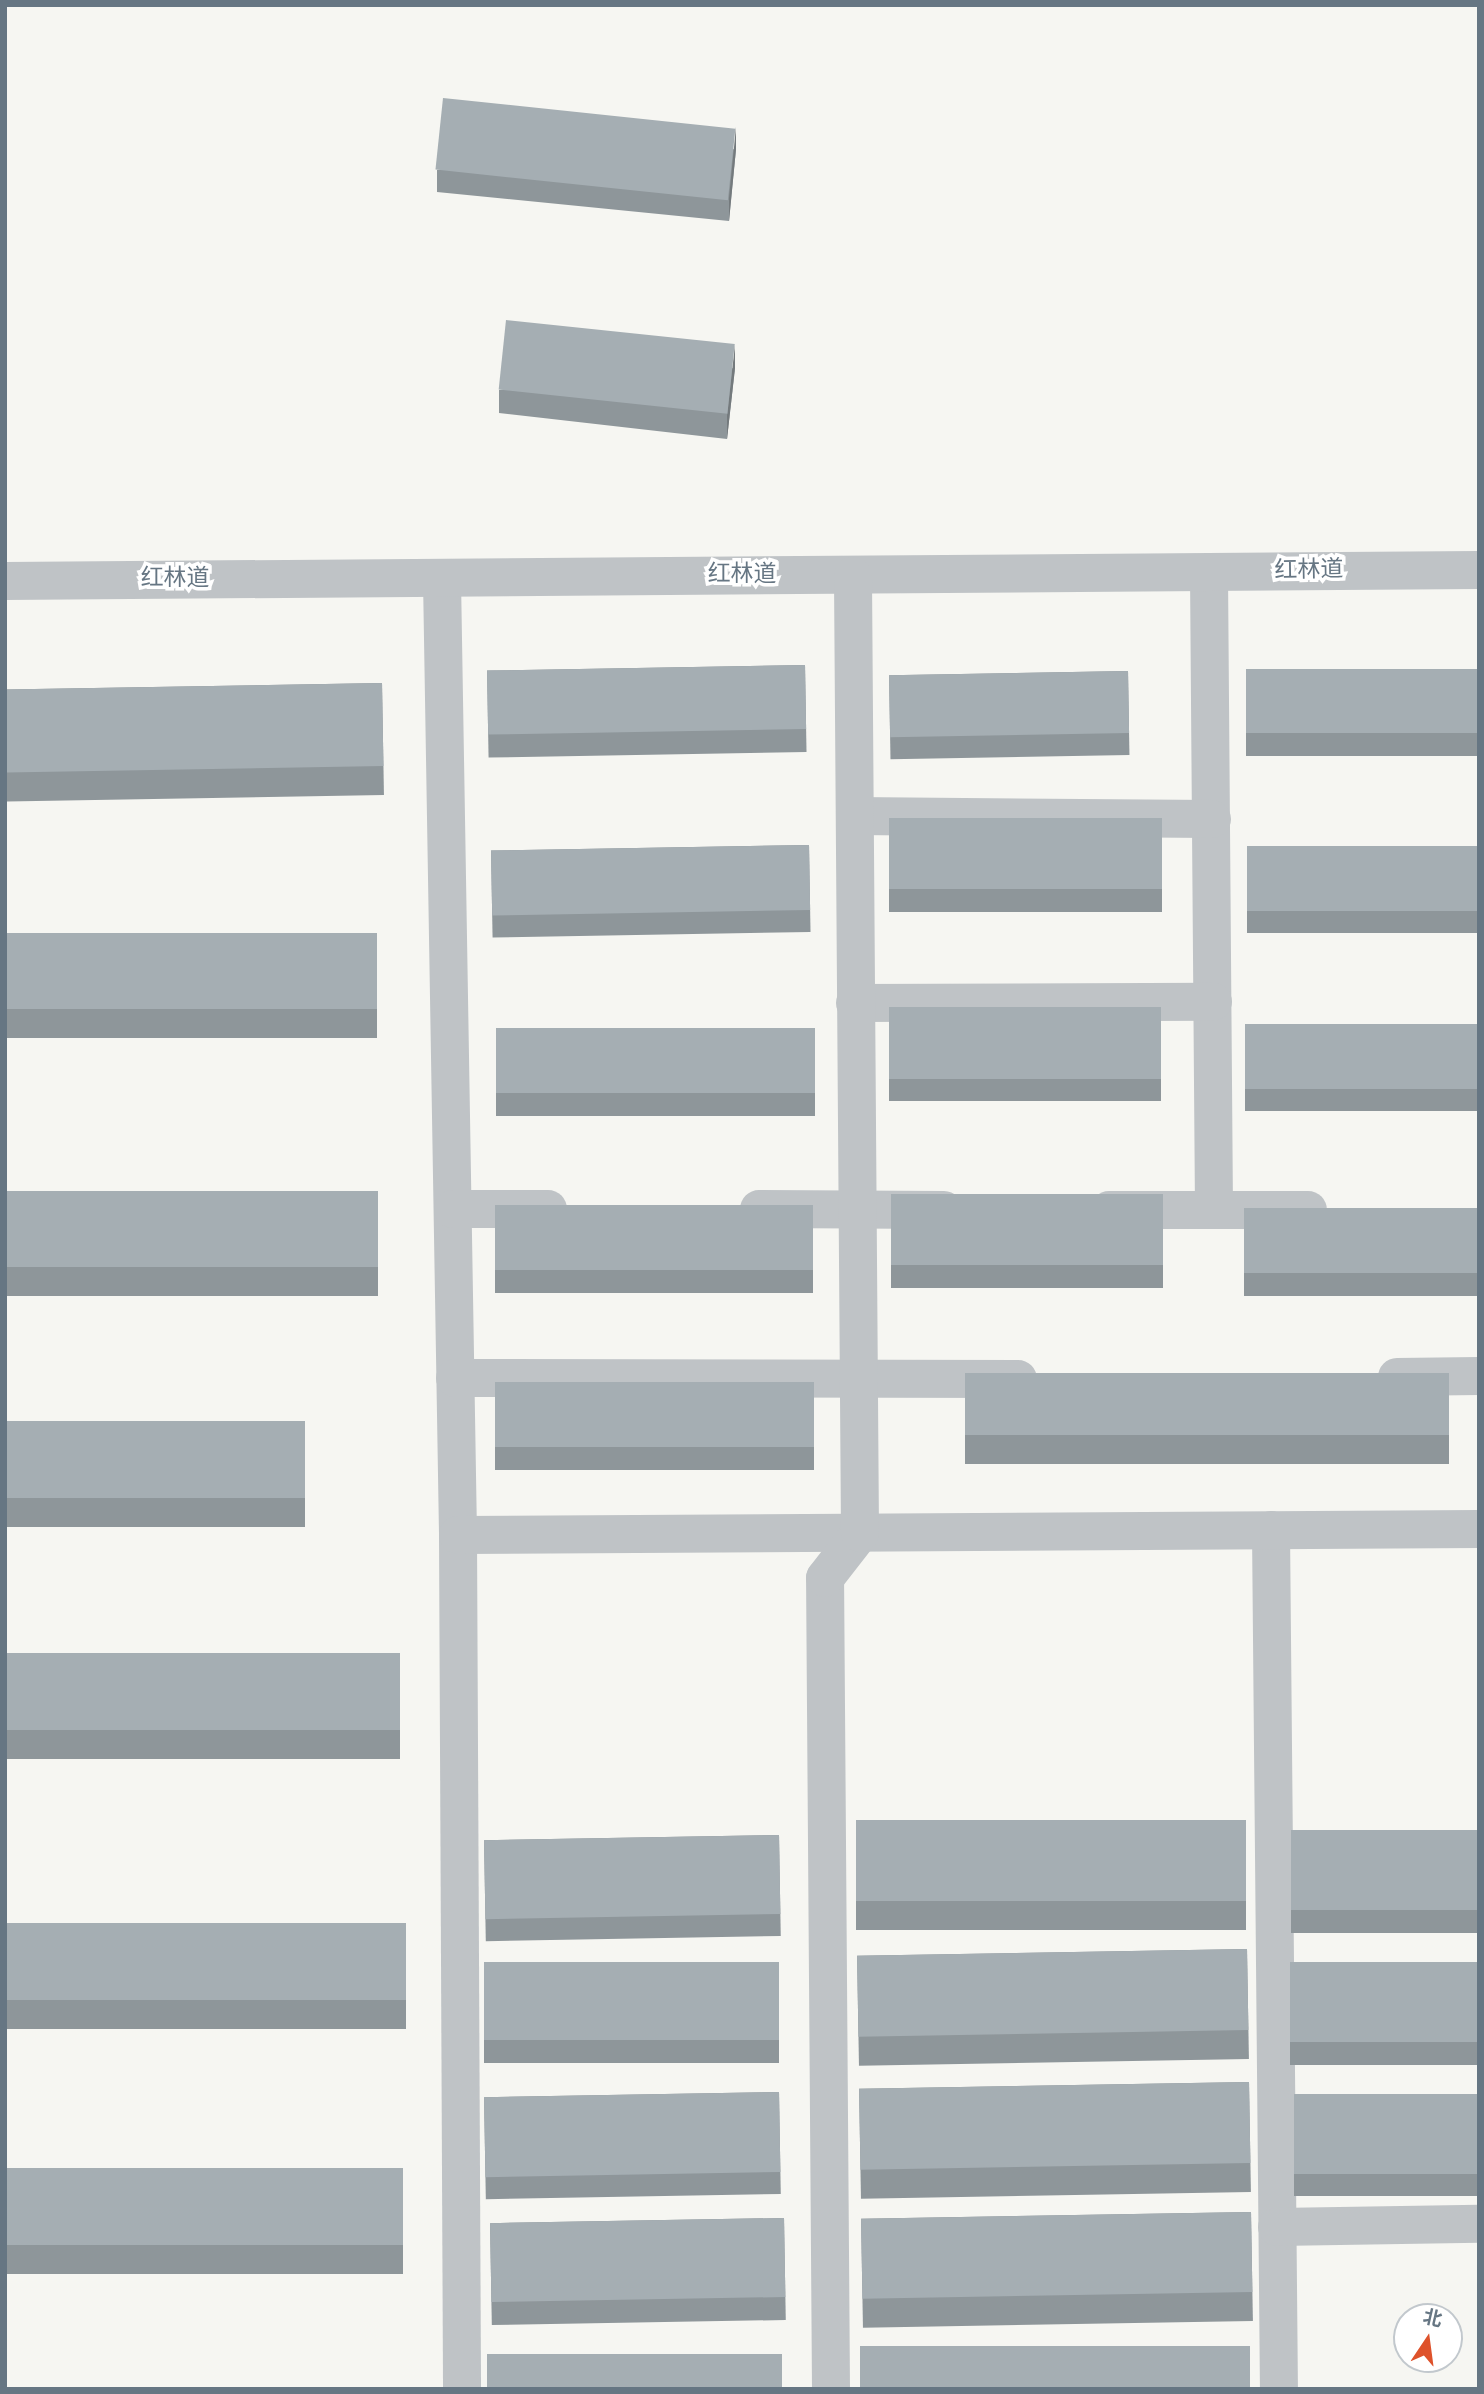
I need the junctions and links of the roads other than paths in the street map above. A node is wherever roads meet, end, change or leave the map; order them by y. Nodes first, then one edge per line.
1 (1479, 570) edge
2 (1209, 573) junction
3 (853, 576) junction
4 (442, 579) junction
5 (5, 581) edge
6 (855, 816) junction
7 (1212, 819) junction
8 (855, 1003) junction
9 (1213, 1015) junction
10 (1255, 1029) edge
11 (453, 1209) junction
12 (578, 1209) edge
13 (718, 1209) edge
14 (858, 1210) junction
15 (981, 1210) edge
16 (1077, 1210) edge
17 (1214, 1210) junction
18 (1340, 1210) edge
19 (1479, 1376) edge
20 (1355, 1377) edge
21 (455, 1378) junction
22 (1052, 1379) edge
23 (859, 1380) junction
24 (1479, 1529) edge
25 (1271, 1530) junction
26 (860, 1533) junction
27 (458, 1535) junction
28 (1479, 2224) edge
29 (1277, 2227) junction
30 (462, 2389) edge
31 (831, 2389) edge
32 (1279, 2389) edge

1 - 2 street, 红林道
2 - 3 street, 红林道
2 - 7 street
3 - 4 street, 红林道
3 - 6 street
4 - 5 street, 红林道
4 - 11 street
6 - 7 street
6 - 8 street
7 - 9 street
8 - 9 street
8 - 14 street
9 - 10 street
9 - 17 street
11 - 12 street
11 - 21 street
13 - 14 street
14 - 15 street
14 - 23 street
16 - 17 street
17 - 18 street
19 - 20 street
21 - 23 street
21 - 27 street
22 - 23 street
23 - 26 street
24 - 25 street
25 - 26 street
25 - 29 street
26 - 27 street
26 - 31 street
27 - 30 street
28 - 29 street
29 - 32 street

